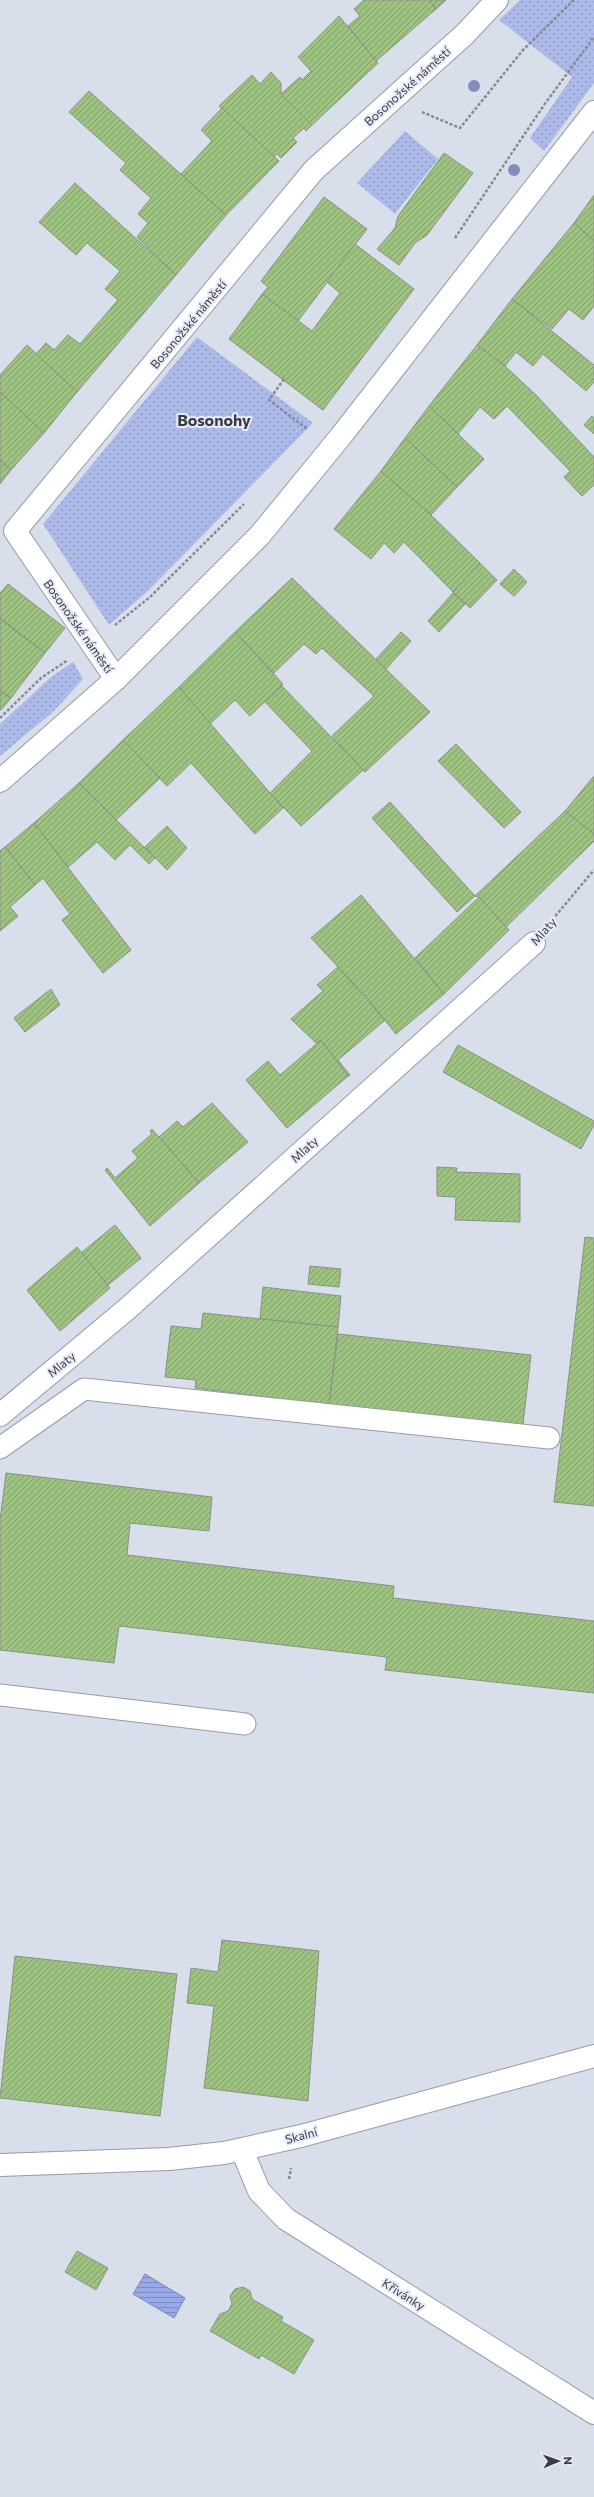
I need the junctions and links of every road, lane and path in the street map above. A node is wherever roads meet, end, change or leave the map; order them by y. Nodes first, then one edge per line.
1 (498, 0) edge
2 (574, 0) edge
3 (594, 37) edge
4 (416, 109) dead end
5 (594, 112) edge
6 (452, 242) dead end
7 (284, 379) dead end
8 (332, 448) junction
9 (247, 502) dead end
10 (91, 645) junction
11 (41, 678) dead end
12 (116, 679) junction
13 (0, 718) edge
14 (0, 781) edge
15 (594, 870) edge
16 (534, 943) joint
17 (0, 1415) edge
18 (549, 1438) dead end
19 (0, 1448) edge
20 (0, 1695) edge
21 (244, 1724) dead end
22 (594, 2056) edge
23 (242, 2150) junction
24 (0, 2165) edge
25 (594, 2413) edge

1 - 10 street, Bosonožské náměstí
2 - 4 path
3 - 6 path
5 - 8 street, Bosonožské náměstí
7 - 8 path
8 - 12 street, Bosonožské náměstí
9 - 10 path
10 - 12 street, Bosonožské náměstí
11 - 13 path
12 - 14 street, Bosonožské náměstí
15 - 16 path, Mlaty
16 - 17 street, Mlaty
18 - 19 lane
20 - 21 lane
22 - 23 street, Skalní
23 - 24 street, Skalní
23 - 25 street, Křivánky

